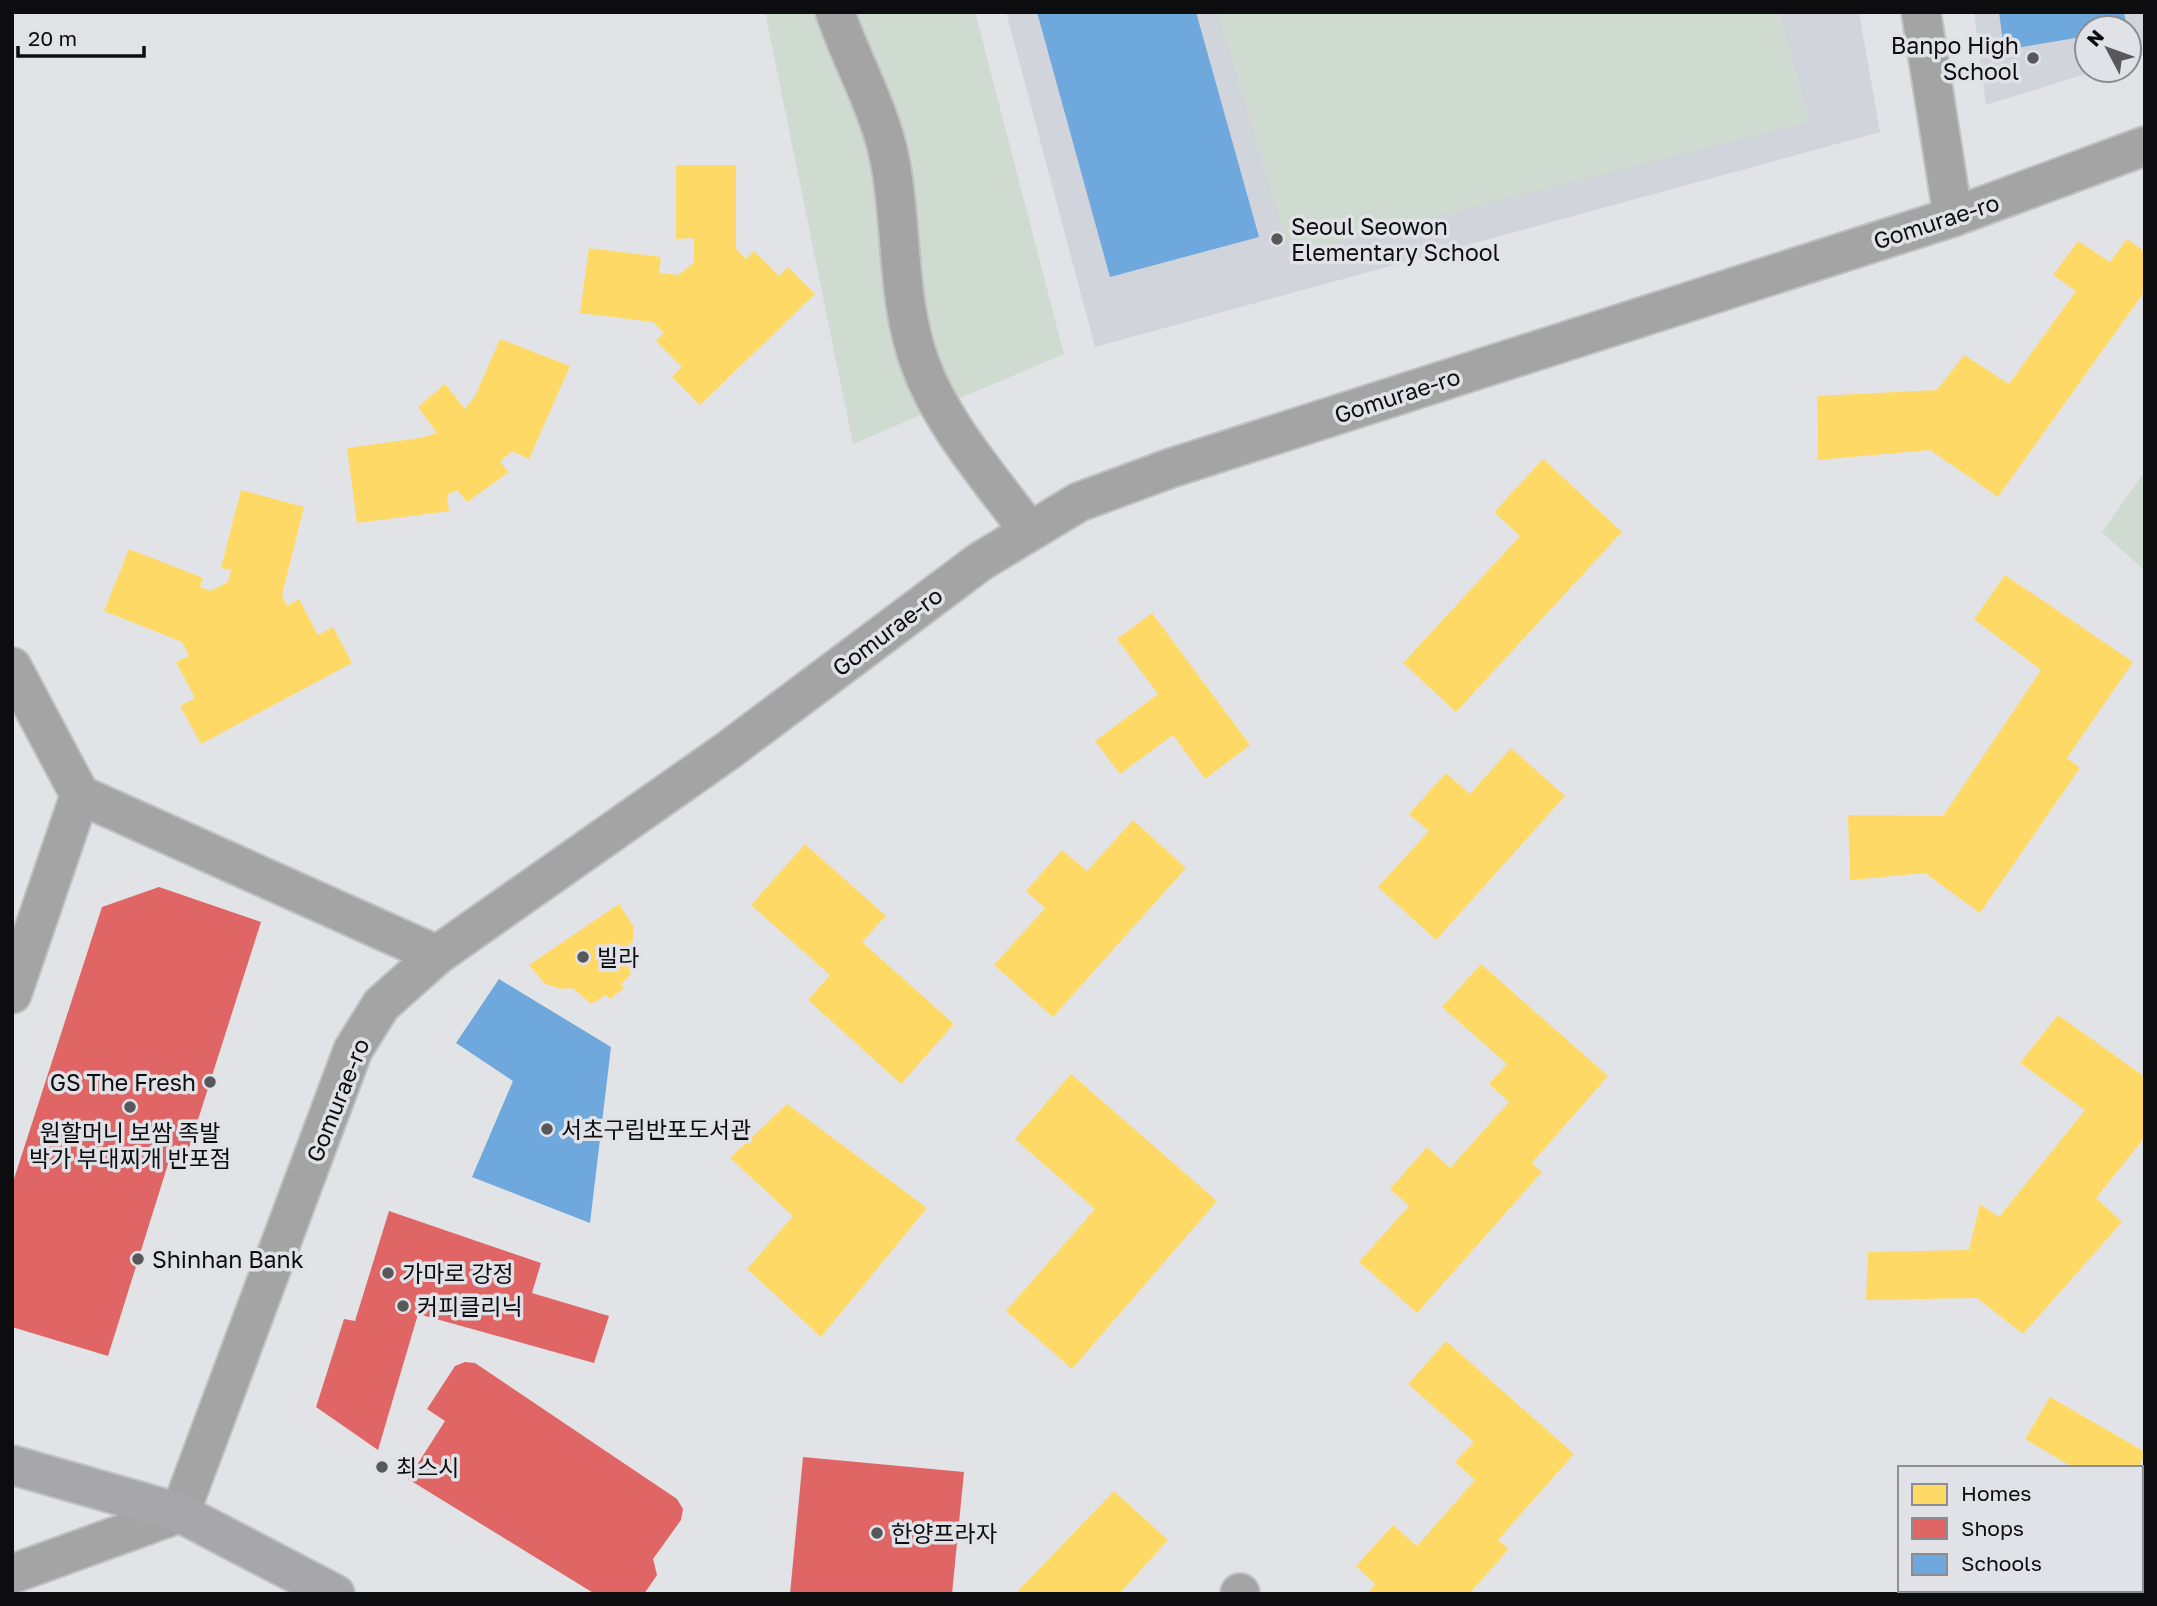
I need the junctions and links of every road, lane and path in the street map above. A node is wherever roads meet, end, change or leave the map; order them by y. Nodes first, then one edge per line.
1 (835, 12) edge
2 (1921, 12) edge
3 (2145, 146) edge
4 (1953, 217) junction
5 (1028, 530) junction
6 (12, 667) edge
7 (80, 795) junction
8 (437, 955) junction
9 (12, 994) edge
10 (12, 1465) edge
11 (180, 1513) junction
12 (12, 1574) edge
13 (335, 1594) edge

1 - 5 street
2 - 4 street
3 - 4 street, Gomurae-ro
4 - 5 street, Gomurae-ro
5 - 8 street, Gomurae-ro
6 - 7 street
7 - 8 street
7 - 9 street
8 - 11 street, Gomurae-ro
10 - 11 main road
11 - 12 street
11 - 13 main road

